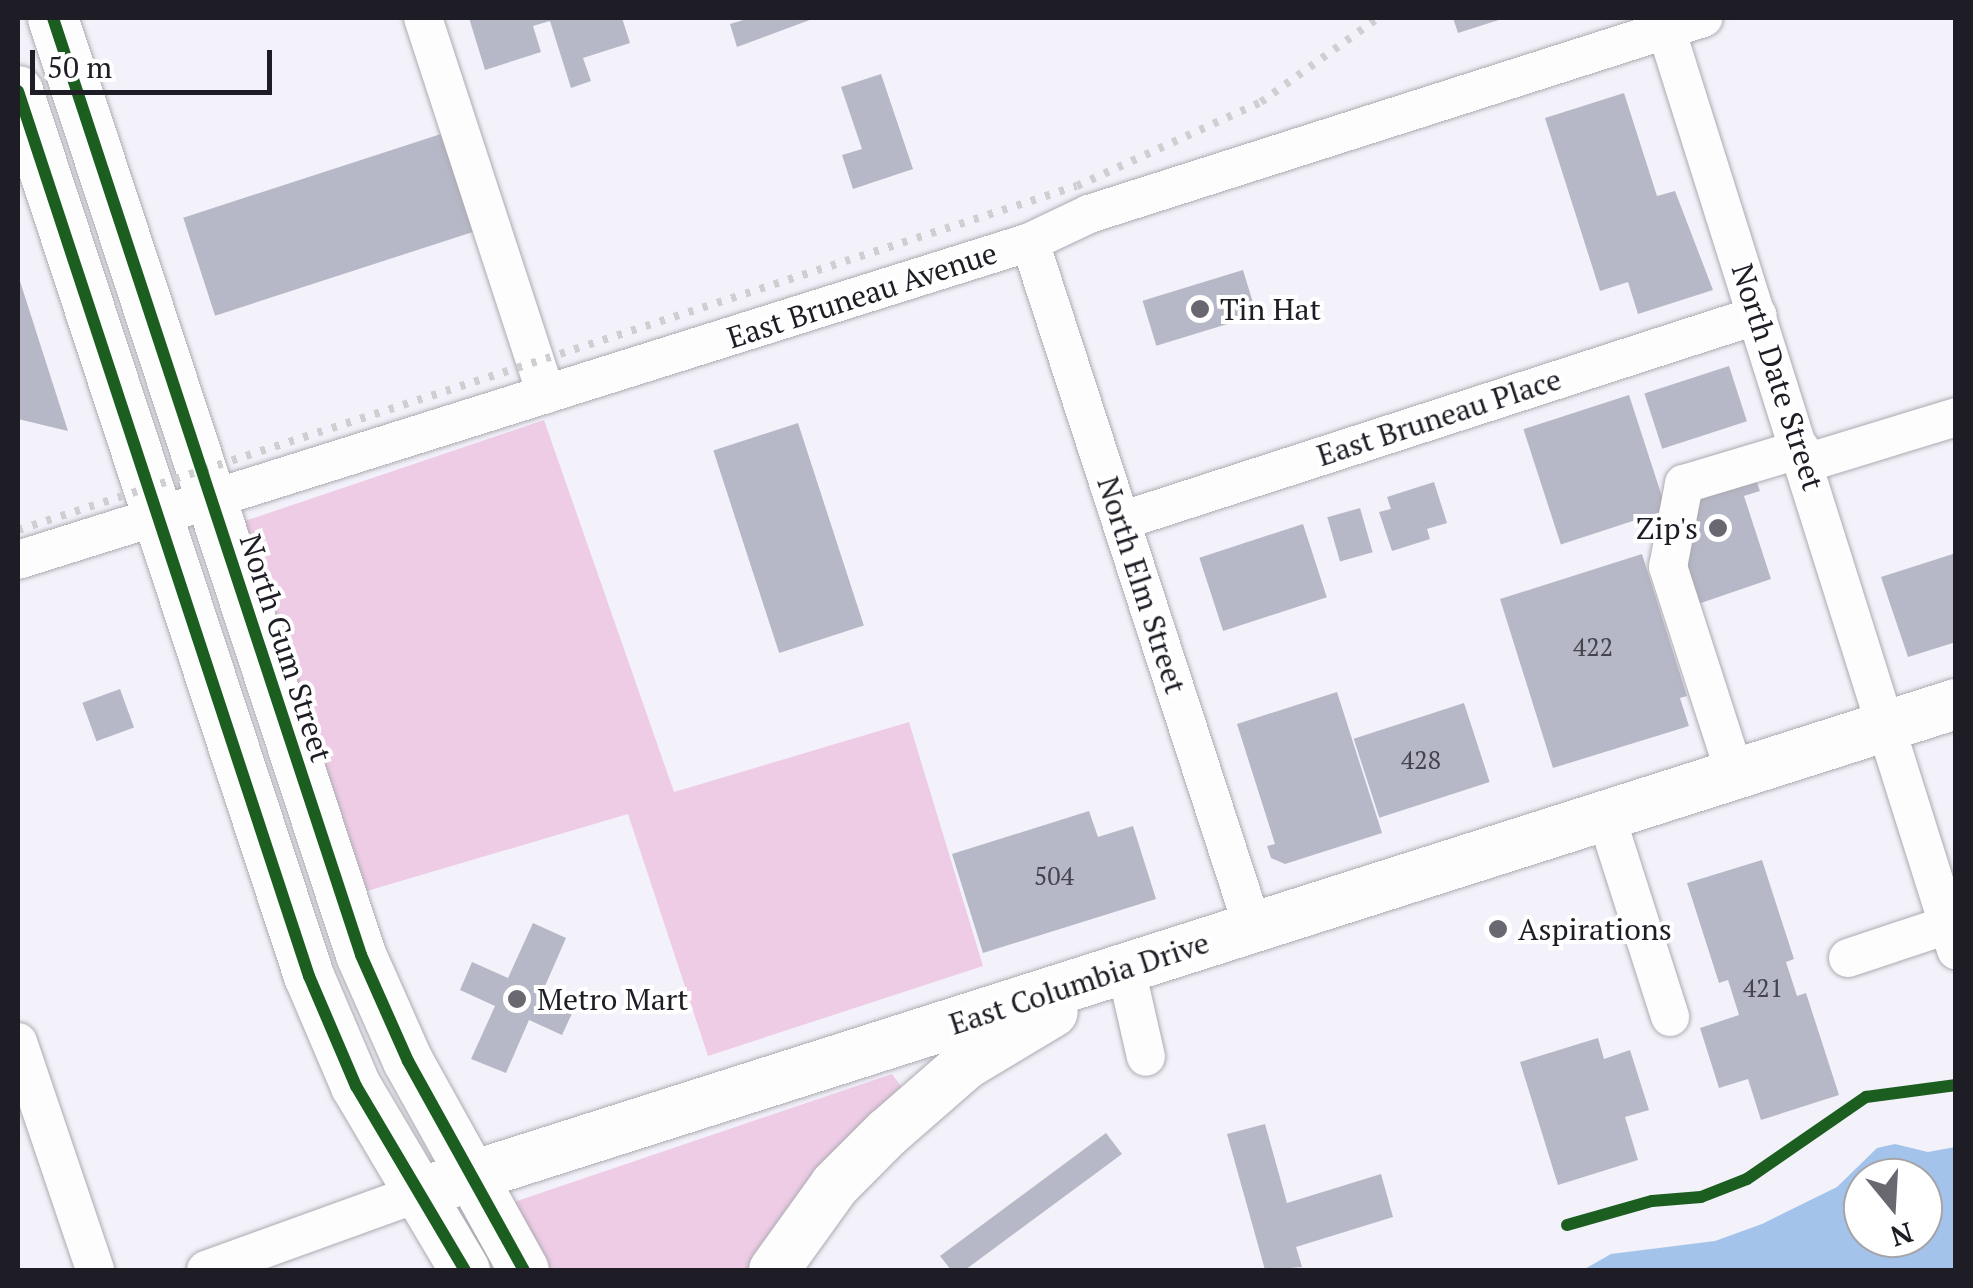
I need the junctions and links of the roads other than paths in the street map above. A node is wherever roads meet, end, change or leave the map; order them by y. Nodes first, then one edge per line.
1 (53, 18) edge
2 (423, 18) edge
3 (1703, 18) edge
4 (1666, 29) junction
5 (18, 92) edge
6 (1030, 242) junction
7 (1758, 315) junction
8 (546, 394) junction
9 (1956, 417) edge
10 (1803, 456) junction
11 (211, 500) junction
12 (157, 517) junction
13 (1121, 520) junction
14 (18, 560) edge
15 (1956, 704) edge
16 (1890, 725) junction
17 (1736, 774) junction
18 (1606, 816) junction
19 (1253, 928) junction
20 (1951, 938) edge
21 (1848, 958) dead end
22 (1126, 969) junction
23 (1670, 1018) dead end
24 (18, 1042) edge
25 (1146, 1057) dead end
26 (472, 1176) junction
27 (419, 1192) junction
28 (95, 1270) edge
29 (206, 1270) edge
30 (464, 1270) edge
31 (524, 1270) edge
32 (774, 1270) edge

1 - 11 main road, North Gum Street
2 - 8 street
3 - 4 street, East Bruneau Avenue
4 - 6 street, East Bruneau Avenue
4 - 7 street, North Date Street
5 - 12 main road
6 - 8 street, East Bruneau Avenue
6 - 13 street, North Elm Street
7 - 10 street, North Date Street
7 - 13 street, East Bruneau Place
8 - 11 street, East Bruneau Avenue
9 - 10 street
10 - 16 street, North Date Street
10 - 17 street
11 - 12 street, East Bruneau Avenue
11 - 26 main road, North Gum Street
12 - 14 street, East Bruneau Avenue
12 - 27 main road
13 - 19 street, North Elm Street
15 - 16 main road, East Columbia Drive
16 - 17 main road, East Columbia Drive
16 - 20 street, North Date Street
17 - 18 main road, East Columbia Drive
18 - 19 main road, East Columbia Drive
18 - 23 street
19 - 22 main road, East Columbia Drive
20 - 21 street
22 - 25 street
22 - 26 main road, East Columbia Drive
22 - 32 main road
24 - 28 street
26 - 27 main road, East Columbia Drive
26 - 31 main road, North Gum Street
27 - 29 street, East Columbia Drive
27 - 30 main road

